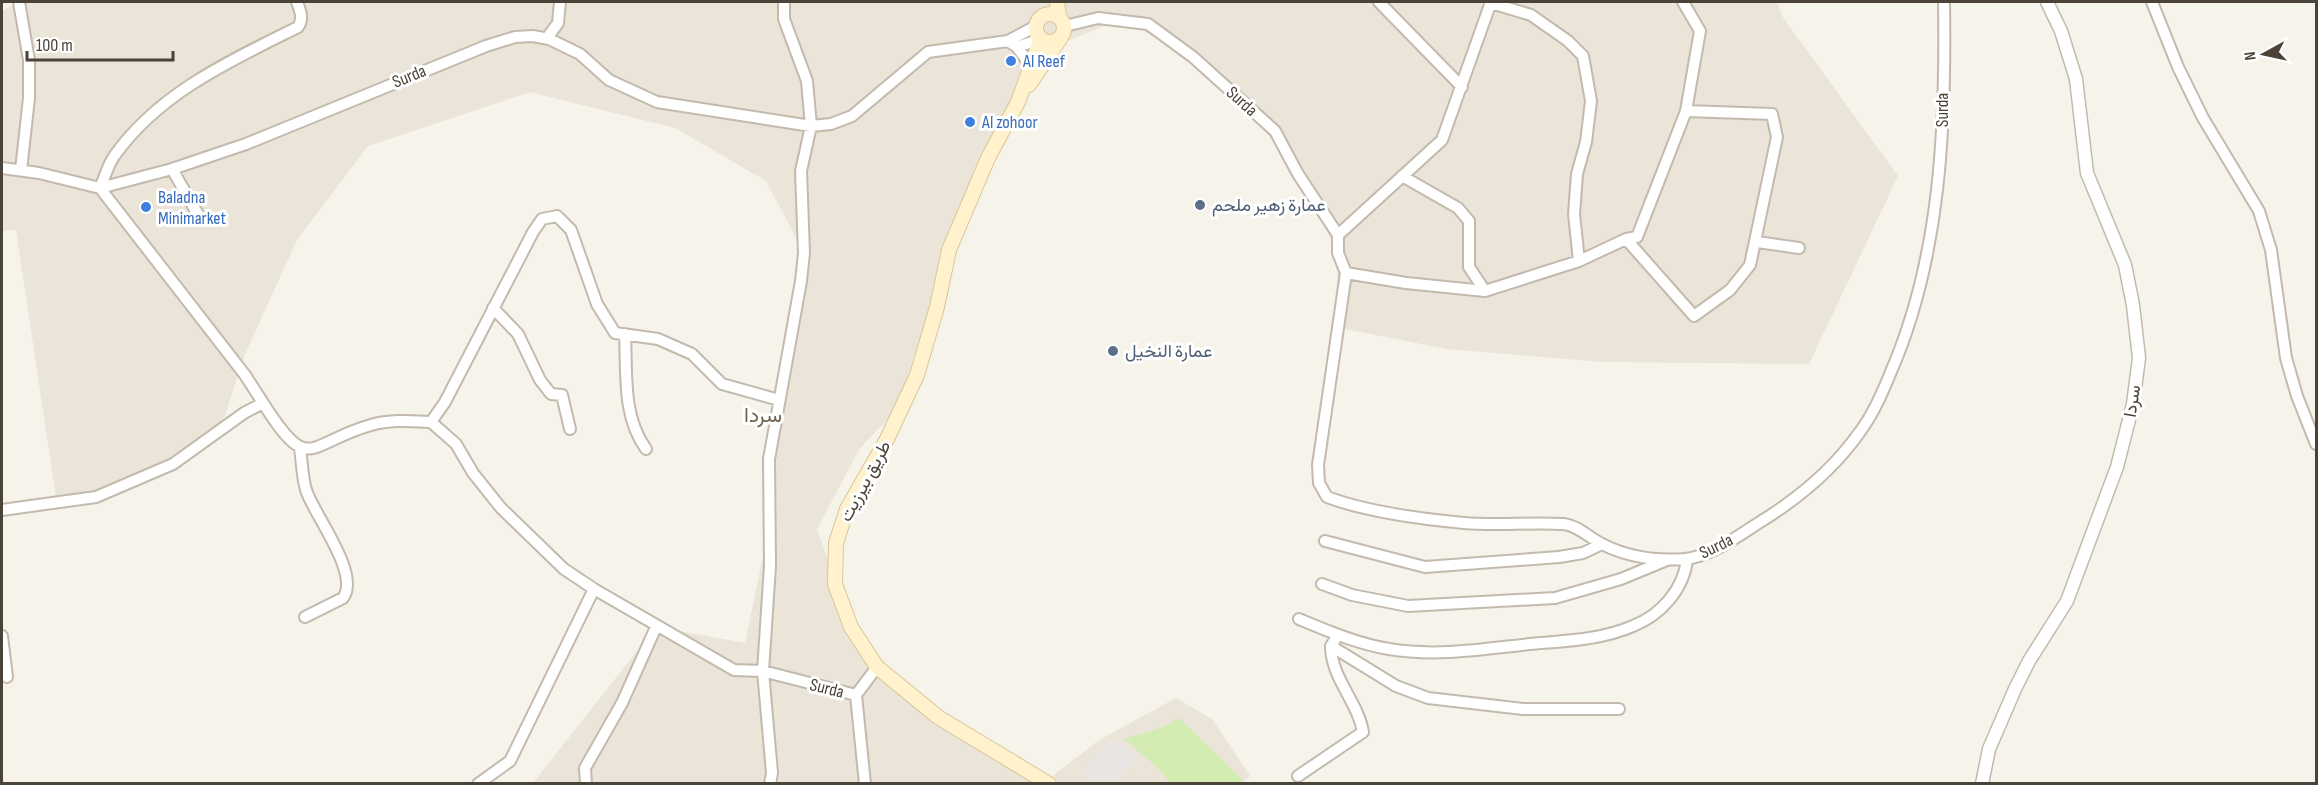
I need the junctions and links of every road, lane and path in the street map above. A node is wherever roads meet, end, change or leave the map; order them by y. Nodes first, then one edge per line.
1 (19, 2) edge
2 (297, 2) edge
3 (560, 2) edge
4 (784, 2) edge
5 (1040, 2) edge
6 (1057, 2) edge
7 (1379, 2) edge
8 (1491, 2) edge
9 (1683, 2) edge
10 (1944, 2) edge
11 (2047, 2) edge
12 (2152, 2) edge
13 (1038, 21) junction
14 (1062, 27) junction
15 (547, 38) junction
16 (1041, 39) junction
17 (1012, 44) junction
18 (1029, 70) junction
19 (1462, 87) junction
20 (1018, 102) junction
21 (1686, 111) junction
22 (811, 126) junction
23 (2, 168) edge
24 (172, 169) junction
25 (21, 170) junction
26 (1402, 176) junction
27 (100, 188) junction
28 (200, 218) dead end
29 (1338, 235) junction
30 (1626, 239) junction
31 (1757, 242) junction
32 (1799, 249) dead end
33 (1579, 261) junction
34 (1346, 273) junction
35 (1485, 291) junction
36 (493, 308) junction
37 (625, 334) junction
38 (779, 400) junction
39 (262, 403) junction
40 (431, 422) junction
41 (570, 429) dead end
42 (2316, 444) edge
43 (300, 447) junction
44 (646, 448) dead end
45 (2, 510) edge
46 (1325, 541) dead end
47 (1602, 544) junction
48 (1670, 559) junction
49 (1687, 559) junction
50 (1322, 584) dead end
51 (594, 589) junction
52 (305, 617) dead end
53 (1299, 618) dead end
54 (656, 627) junction
55 (2, 636) edge
56 (1338, 636) junction
57 (1331, 646) junction
58 (878, 667) junction
59 (763, 671) junction
60 (7, 677) dead end
61 (856, 695) junction
62 (1619, 709) dead end
63 (1298, 776) dead end
64 (478, 783) edge
65 (586, 783) edge
66 (770, 783) edge
67 (865, 783) edge
68 (1049, 783) edge
69 (1982, 783) edge

1 - 25 street
2 - 27 street
3 - 15 street
4 - 22 street
5 - 13 main road
6 - 14 main road
7 - 19 street
8 - 19 street
8 - 33 street
9 - 21 street
10 - 49 street, Surda
11 - 69 street, سردا
12 - 42 street
13 - 14 main road
13 - 16 main road
13 - 17 street, Surda
14 - 16 main road
14 - 20 main road
14 - 29 street, Surda
15 - 22 street, Surda
15 - 24 street, Surda
16 - 17 street
16 - 18 main road
17 - 18 street
17 - 22 street, Surda
18 - 20 main road
19 - 26 street
20 - 58 main road, طريق بيرزيت
21 - 30 street
21 - 31 street
22 - 38 street
23 - 25 street, Surda
24 - 27 street, Surda
24 - 28 street
25 - 27 street, Surda
26 - 29 street
26 - 35 street
27 - 39 street
29 - 34 street, Surda
30 - 31 street
30 - 33 street
31 - 32 street
33 - 35 street
34 - 35 street
34 - 47 street, Surda
36 - 37 street
36 - 40 street
36 - 41 street
37 - 38 street
37 - 44 street
38 - 59 street
39 - 43 street
39 - 45 street
40 - 43 street
40 - 51 street, Surda
43 - 52 street
46 - 47 street
47 - 48 street, Surda
48 - 49 street, Surda
48 - 50 street
49 - 56 street
51 - 54 street, Surda
51 - 64 street
53 - 56 street
54 - 59 street, Surda
54 - 65 street
55 - 60 street
56 - 57 street
57 - 62 street
57 - 63 street
58 - 61 street, Surda
58 - 68 main road, طريق بيرزيت
59 - 61 street, Surda
59 - 66 street
61 - 67 street

